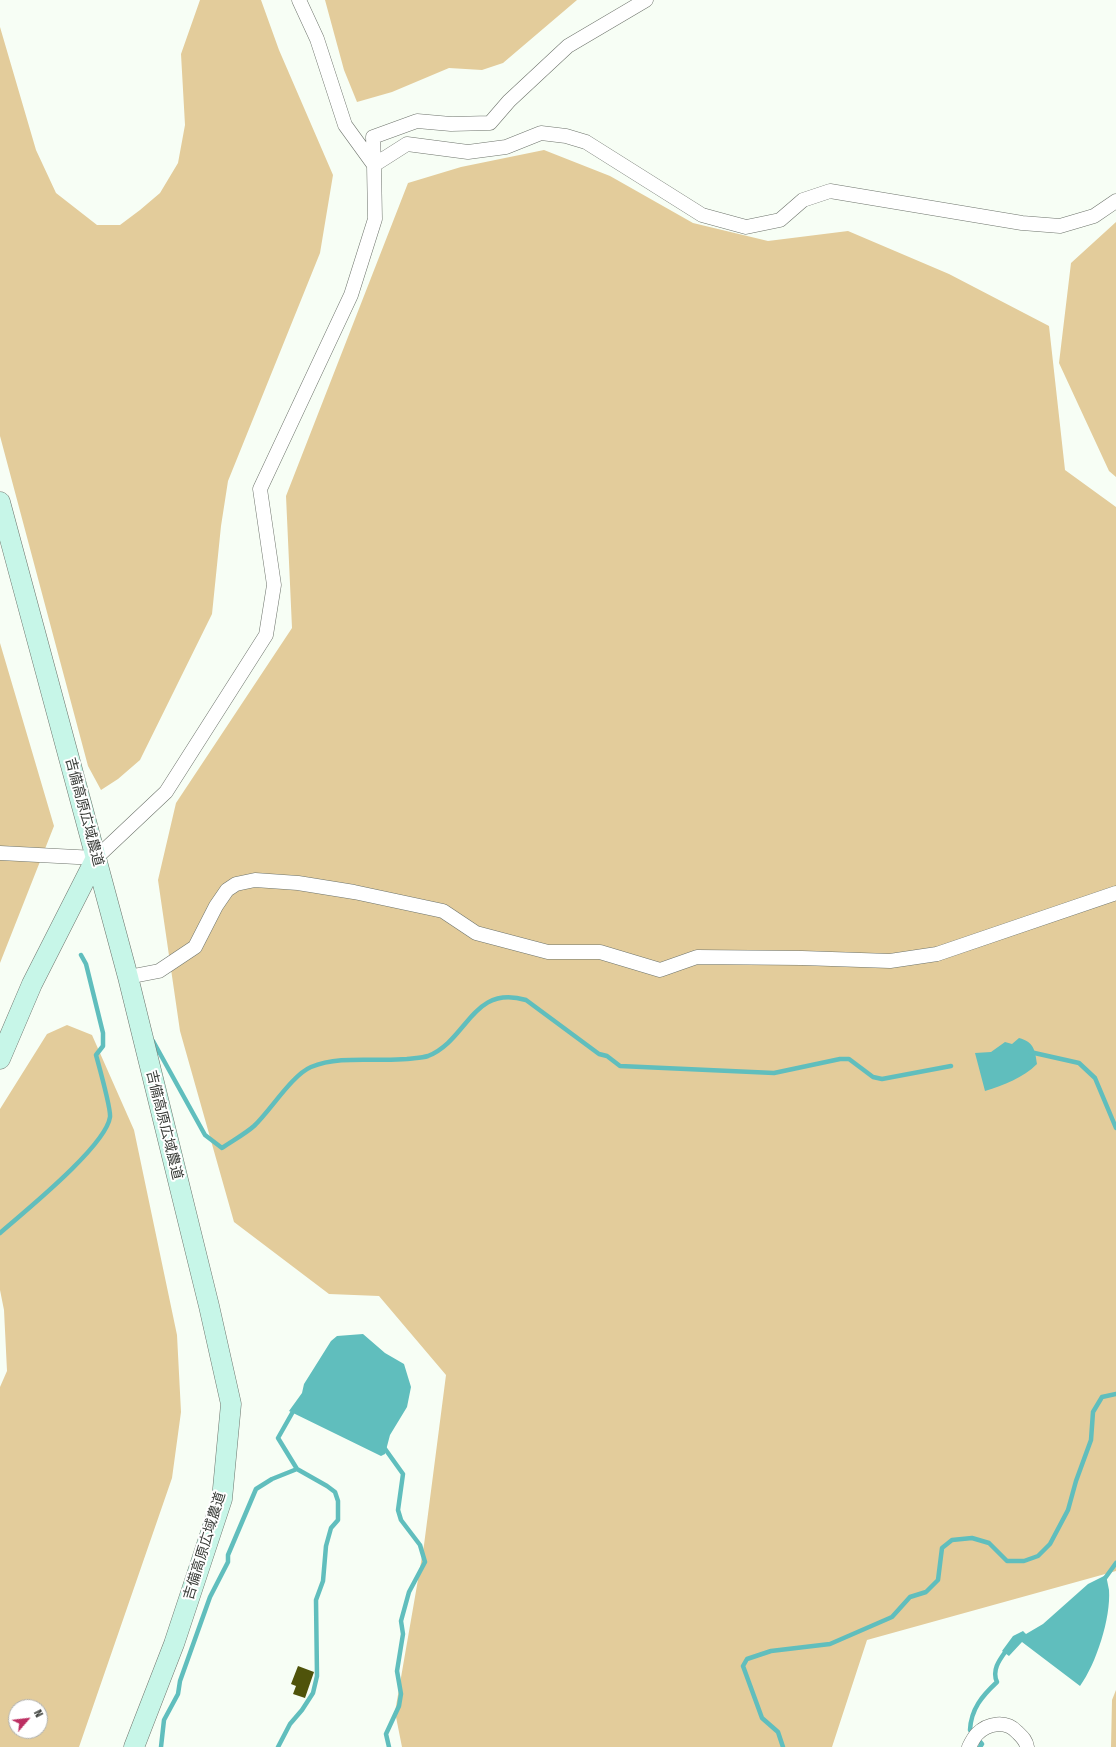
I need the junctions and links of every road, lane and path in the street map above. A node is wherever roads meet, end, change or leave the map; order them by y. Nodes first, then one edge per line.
1 (299, 0) edge
2 (646, 0) edge
3 (374, 165) junction
4 (1116, 201) edge
5 (0, 502) edge
6 (0, 853) edge
7 (96, 858) junction
8 (1116, 893) edge
9 (128, 977) junction
10 (0, 1058) edge
11 (973, 1740) edge
12 (134, 1747) edge
13 (1027, 1747) edge

1 - 3 street
2 - 3 street
3 - 4 street
3 - 7 street
5 - 7 street, 吉備高原広域農道
6 - 7 street
7 - 9 street, 吉備高原広域農道
7 - 10 street
8 - 9 street
9 - 12 street, 吉備高原広域農道
11 - 13 street

